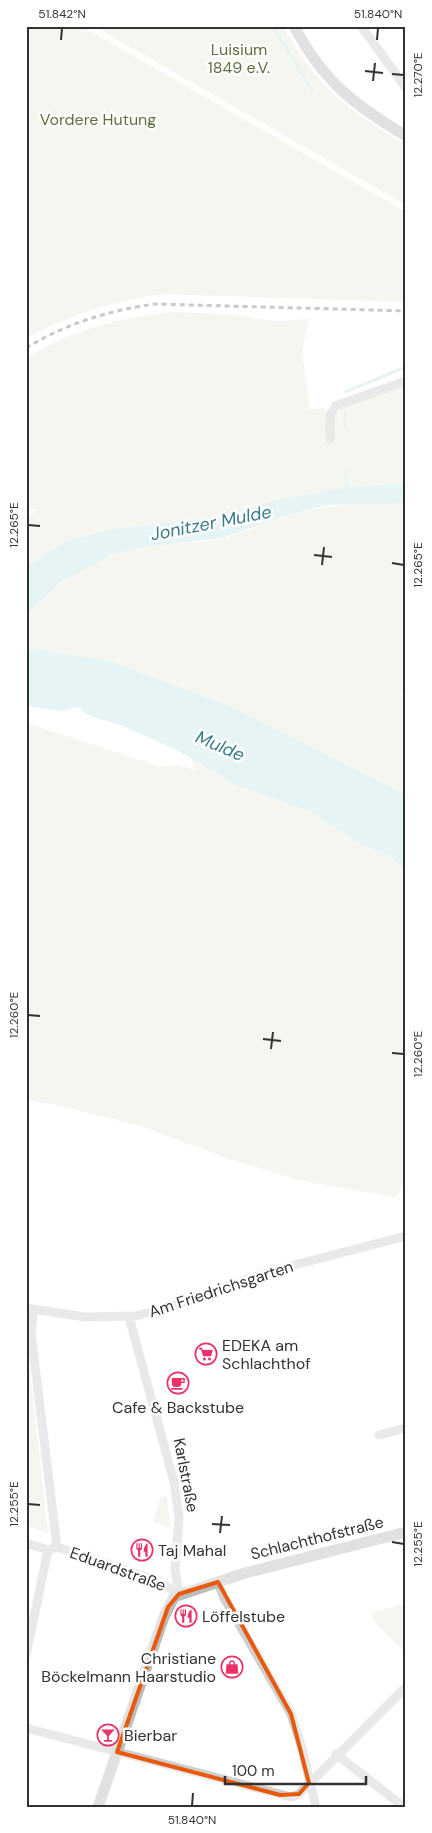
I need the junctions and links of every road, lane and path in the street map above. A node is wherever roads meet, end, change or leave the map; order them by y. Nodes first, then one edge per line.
1 (294, 26) edge
2 (361, 26) edge
3 (406, 88) edge
4 (406, 136) edge
5 (406, 380) edge
6 (330, 439) dead end
7 (406, 1236) edge
8 (30, 1309) edge
9 (129, 1316) junction
10 (406, 1428) edge
11 (379, 1435) dead end
12 (406, 1532) edge
13 (26, 1543) edge
14 (57, 1547) junction
15 (48, 1550) junction
16 (218, 1582) junction
17 (179, 1594) junction
18 (26, 1655) edge
19 (406, 1687) edge
20 (26, 1728) edge
21 (117, 1752) junction
22 (336, 1754) junction
23 (309, 1783) junction
24 (98, 1807) edge
25 (316, 1807) edge
26 (404, 1807) edge

1 - 4 main road
2 - 3 street
5 - 6 street
7 - 9 street, Am Friedrichsgarten
8 - 9 street, Am Friedrichsgarten
8 - 14 street, Am Friedrichsgarten
9 - 17 street, Karlstraße
10 - 11 street
12 - 16 main road, Schlachthofstraße
13 - 15 street, Eduardstraße
14 - 15 street, Eduardstraße
14 - 17 street, Eduardstraße
15 - 18 street
16 - 17 main road, Schlachthofstraße
16 - 23 street
17 - 21 main road
19 - 22 street
20 - 21 street
21 - 23 street
21 - 24 main road
22 - 23 street
22 - 26 street
23 - 25 street

